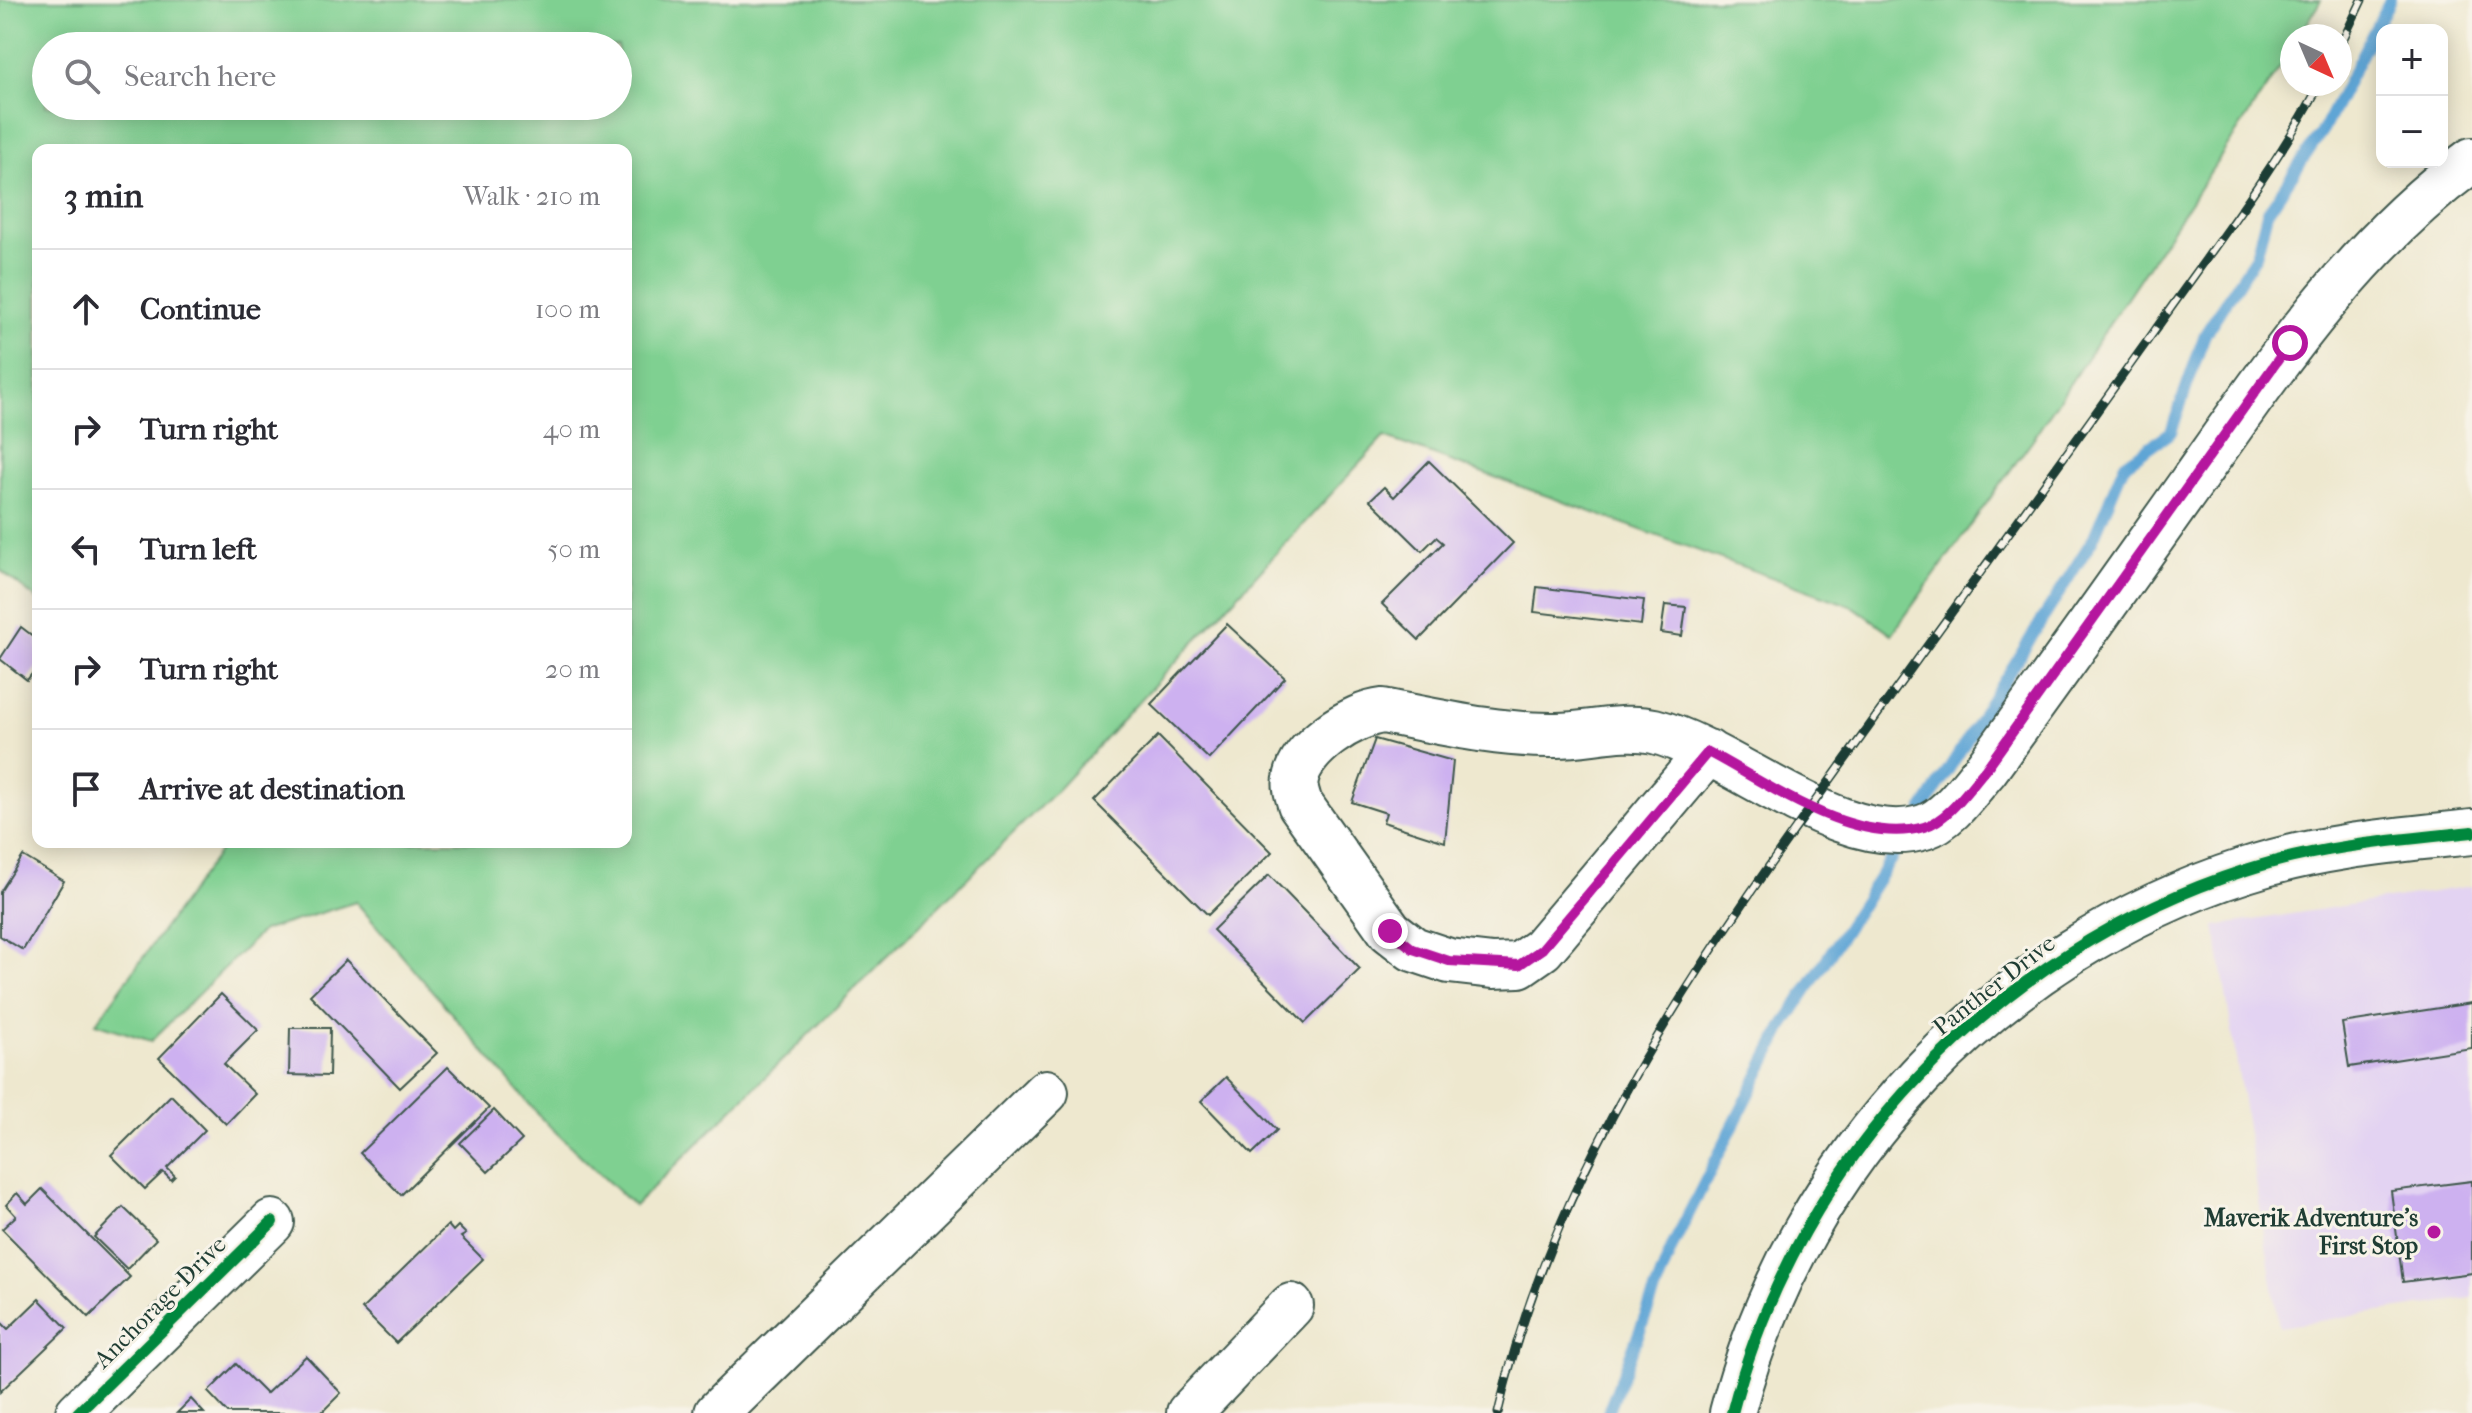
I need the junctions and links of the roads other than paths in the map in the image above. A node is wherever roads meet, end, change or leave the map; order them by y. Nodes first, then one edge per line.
1 (2472, 160) edge
2 (1708, 752) junction
3 (2472, 832) edge
4 (1046, 1092) dead end
5 (272, 1222) dead end
6 (1291, 1306) dead end
7 (78, 1413) edge
8 (717, 1413) edge
9 (1189, 1413) edge
10 (1732, 1413) edge

1 - 2 street
2 - 2 street
3 - 10 street, Panther Drive
4 - 8 street
5 - 7 street, Anchorage Drive
6 - 9 street

